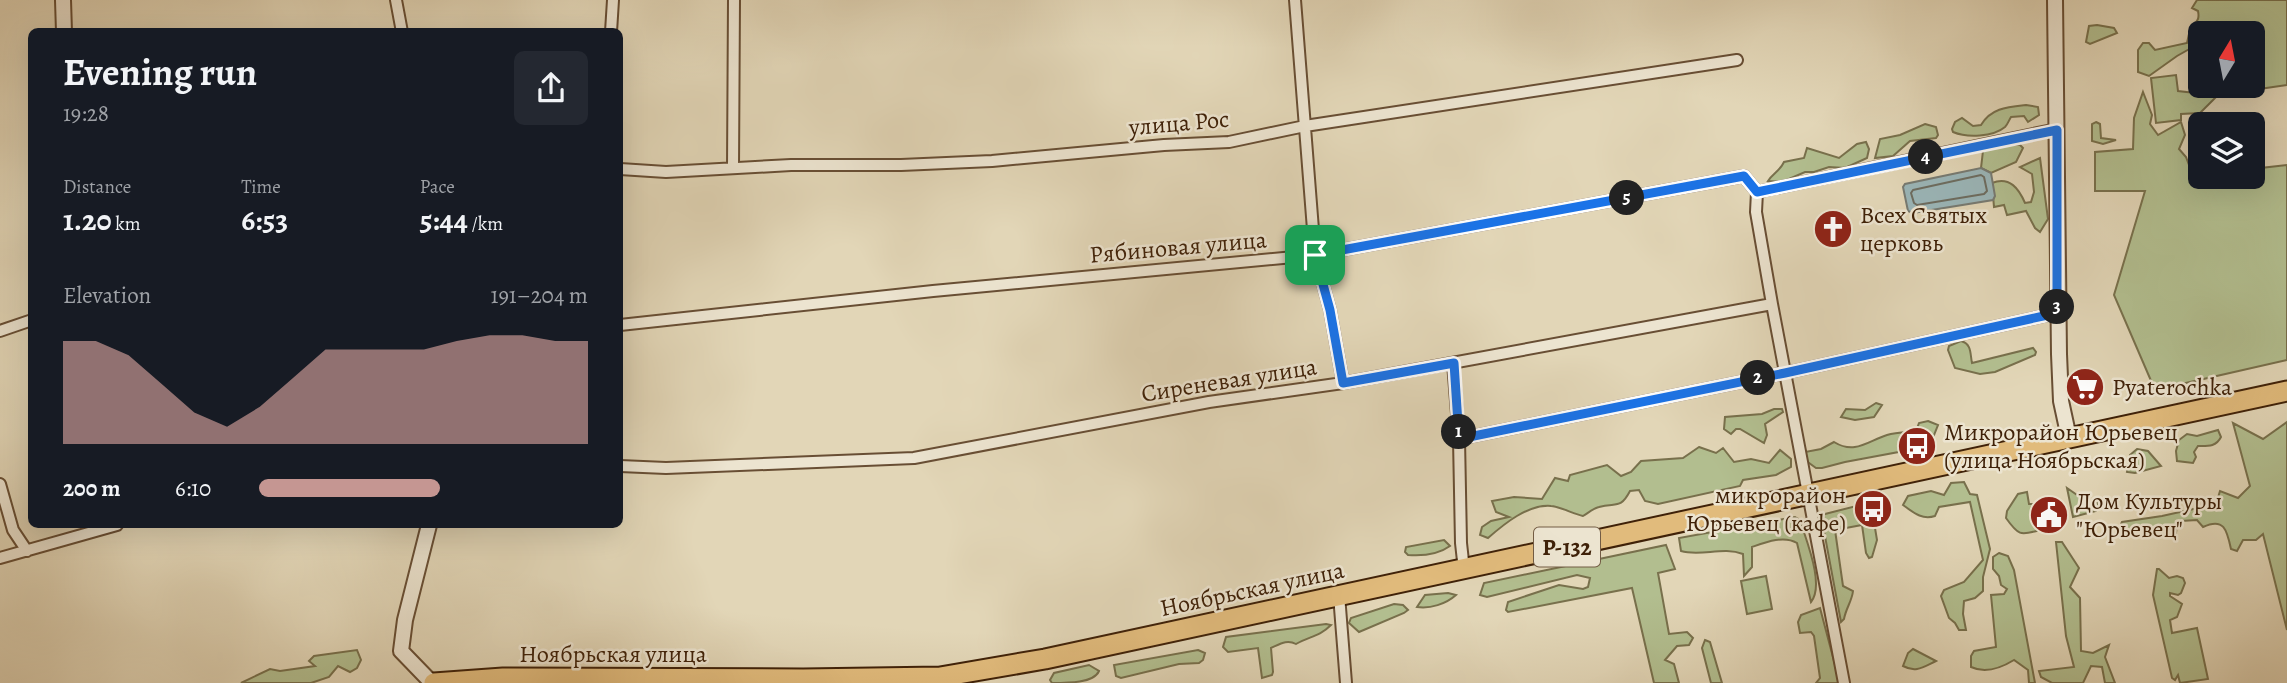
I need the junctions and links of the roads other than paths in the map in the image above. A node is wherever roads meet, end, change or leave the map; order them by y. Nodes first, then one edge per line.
1 (62, 0) edge
2 (396, 0) edge
3 (613, 0) edge
4 (734, 0) edge
5 (1295, 0) edge
6 (2054, 0) edge
7 (64, 28) edge
8 (401, 28) edge
9 (611, 28) edge
10 (1737, 60) dead end
11 (1305, 126) junction
12 (2057, 130) junction
13 (733, 168) junction
14 (623, 169) edge
15 (1757, 192) junction
16 (1315, 255) junction
17 (1772, 304) junction
18 (2057, 313) junction
19 (28, 321) edge
20 (623, 325) edge
21 (0, 331) edge
22 (1454, 363) junction
23 (1785, 373) junction
24 (1343, 383) junction
25 (2287, 391) edge
26 (2068, 438) junction
27 (1459, 439) junction
28 (623, 466) edge
29 (0, 484) edge
30 (1808, 494) junction
31 (107, 528) edge
32 (428, 528) edge
33 (27, 551) junction
34 (0, 558) edge
35 (1464, 570) junction
36 (1339, 595) junction
37 (433, 683) edge
38 (1346, 683) edge
39 (1844, 683) edge

1 - 7 street
2 - 8 street
3 - 9 street
4 - 13 street
5 - 11 street
6 - 12 street
10 - 11 street, улица Рос
11 - 13 street, улица Рос
11 - 16 street
12 - 15 street
12 - 18 street
13 - 14 street, улица Рос
15 - 16 street, Рябиновая улица
15 - 17 street
16 - 20 street, Рябиновая улица
16 - 24 street
17 - 22 street, Сиреневая улица
17 - 23 street
18 - 23 street
18 - 26 street
19 - 21 street
22 - 24 street, Сиреневая улица
22 - 27 street
23 - 27 street
23 - 30 street
24 - 28 street, Сиреневая улица
25 - 26 highway, Р-132
26 - 30 highway, Ноябрьская улица / Р-132
27 - 35 street
29 - 33 street
30 - 35 highway, Ноябрьская улица / Р-132
30 - 39 street
31 - 33 street
32 - 37 street
33 - 34 street
35 - 36 highway, Ноябрьская улица / Р-132
36 - 37 highway, Ноябрьская улица / Р-132
36 - 38 street

